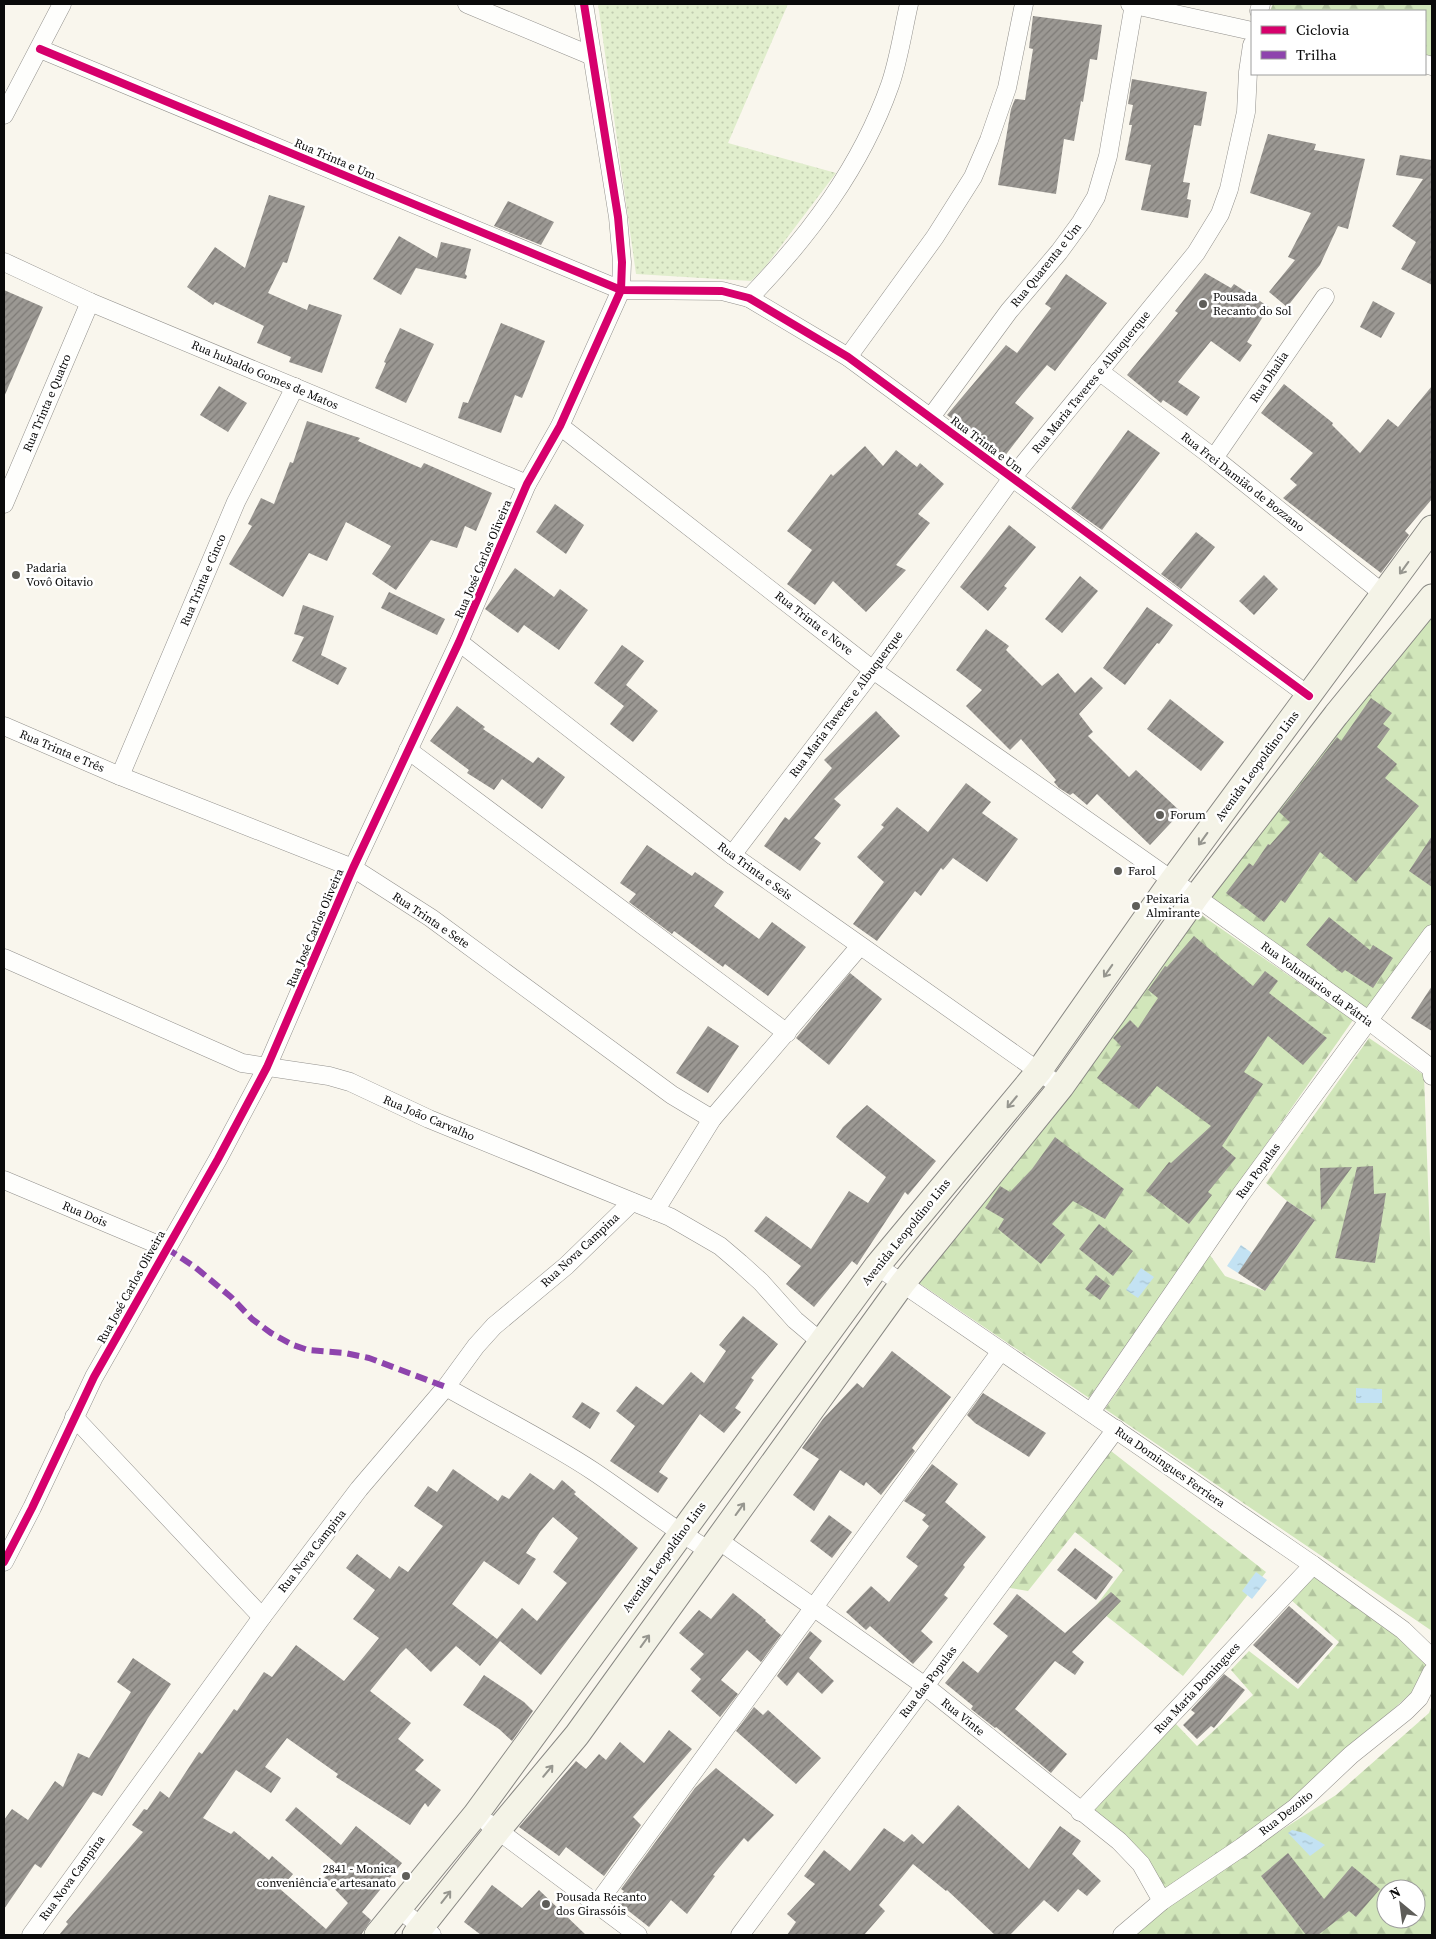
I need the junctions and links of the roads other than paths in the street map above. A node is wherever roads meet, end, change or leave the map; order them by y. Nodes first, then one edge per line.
1 (62, 4) edge
2 (467, 4) edge
3 (584, 4) edge
4 (909, 4) edge
5 (1024, 4) edge
6 (1133, 4) edge
7 (1251, 31) edge
8 (40, 49) junction
9 (1251, 52) edge
10 (592, 56) junction
11 (4, 115) edge
12 (4, 262) edge
13 (621, 290) junction
14 (1325, 296) dead end
15 (749, 298) junction
16 (90, 302) junction
17 (848, 357) junction
18 (1099, 372) junction
19 (295, 387) junction
20 (931, 418) junction
21 (560, 426) junction
22 (1214, 458) junction
23 (1012, 478) junction
24 (527, 484) junction
25 (4, 504) edge
26 (1432, 528) edge
27 (1384, 595) junction
28 (1432, 597) edge
29 (460, 642) junction
30 (873, 670) junction
31 (1309, 696) junction
32 (4, 726) edge
33 (408, 750) junction
34 (120, 776) junction
35 (732, 855) junction
36 (353, 868) junction
37 (1172, 881) junction
38 (1196, 897) junction
39 (1432, 934) edge
40 (860, 946) junction
41 (4, 958) edge
42 (1368, 1020) junction
43 (787, 1033) junction
44 (267, 1068) junction
45 (1432, 1069) edge
46 (1038, 1070) junction
47 (1432, 1076) edge
48 (1061, 1086) junction
49 (712, 1119) junction
50 (4, 1180) edge
51 (632, 1202) junction
52 (655, 1211) junction
53 (166, 1248) junction
54 (877, 1266) junction
55 (902, 1284) junction
56 (821, 1342) junction
57 (1001, 1351) junction
58 (446, 1387) junction
59 (1091, 1412) junction
60 (74, 1417) junction
61 (1116, 1429) junction
62 (680, 1534) junction
63 (714, 1545) junction
64 (4, 1562) edge
65 (1313, 1565) junction
66 (814, 1607) junction
67 (262, 1616) junction
68 (1432, 1658) edge
69 (1432, 1672) edge
70 (925, 1686) junction
71 (548, 1715) junction
72 (577, 1735) junction
73 (1080, 1812) junction
74 (476, 1814) junction
75 (498, 1830) junction
76 (1162, 1901) junction
77 (597, 1904) junction
78 (398, 1908) junction
79 (423, 1933) edge
80 (31, 1935) edge
81 (377, 1935) edge
82 (638, 1935) edge
83 (740, 1935) edge
84 (1122, 1935) edge

1 - 8 street
2 - 10 street
3 - 10 street
4 - 15 street
5 - 17 street
6 - 7 street
6 - 20 street, Rua Quarenta e Um
8 - 11 street
8 - 13 street, Rua Trinta e Um
9 - 18 street, Rua Maria Taveres e Albuquerque
10 - 13 street
12 - 16 street, Rua hubaldo Gomes de Matos
13 - 15 street, Rua Trinta e Um
13 - 21 street, Rua José Carlos Oliveira
14 - 22 street, Rua Dhalia
15 - 17 street, Rua Trinta e Um
16 - 19 street, Rua hubaldo Gomes de Matos
16 - 25 street, Rua Trinta e Quatro
17 - 20 street, Rua Trinta e Um
18 - 22 street, Rua Frei Damião de Bozzano
18 - 23 street, Rua Maria Taveres e Albuquerque
19 - 24 street, Rua hubaldo Gomes de Matos
19 - 34 street, Rua Trinta e Cinco
20 - 23 street, Rua Trinta e Um
21 - 24 street, Rua José Carlos Oliveira
21 - 30 street, Rua Trinta e Nove
22 - 27 street, Rua Frei Damião de Bozzano
23 - 30 street, Rua Maria Taveres e Albuquerque
23 - 31 street, Rua Trinta e Um
24 - 29 street, Rua José Carlos Oliveira
26 -> 27 main road, Avenida Leopoldino Lins
27 - 31 main road, Avenida Leopoldino Lins
28 - 38 main road
29 - 33 street, Rua José Carlos Oliveira
29 - 35 street, Rua Trinta e Seis
30 - 35 street, Rua Maria Taveres e Albuquerque
30 - 37 street, Rua Trinta e Nove
31 -> 37 main road, Avenida Leopoldino Lins
32 - 34 street, Rua Trinta e Três
33 - 36 street, Rua José Carlos Oliveira
33 - 43 street
34 - 36 street, Rua Trinta e Sete
35 - 40 street, Rua Trinta e Seis
36 - 44 street, Rua José Carlos Oliveira
36 - 49 street, Rua Trinta e Sete
37 - 38 street, Rua Voluntários da Pátria
37 -> 46 main road, Avenida Leopoldino Lins
38 - 42 street, Rua Voluntários da Pátria
38 - 48 main road
39 - 42 street, Rua Populas
40 - 43 street
40 - 46 street, Rua Trinta e Seis
41 - 44 street, Rua João Carvalho
42 - 45 street, Rua Voluntários da Pátria
42 - 59 street, Rua Populas
43 - 49 street
44 - 51 street, Rua João Carvalho
44 - 53 street, Rua José Carlos Oliveira
45 - 47 street, Rua Voluntários da Pátria
46 - 48 street, Rua Trinta e Seis
46 -> 54 main road, Avenida Leopoldino Lins
48 - 55 main road
49 - 52 street
50 - 53 street, Rua Dois
51 - 52 street, Rua João Carvalho
51 - 58 street, Rua Nova Campina
52 - 56 street, Rua João Carvalho
53 - 60 street, Rua José Carlos Oliveira
54 - 55 street, Rua Domingues Ferriera
54 - 56 main road, Avenida Leopoldino Lins
55 - 57 street, Rua Domingues Ferriera
63 -> 55 main road
56 - 62 main road, Avenida Leopoldino Lins
57 - 59 street, Rua Domingues Ferriera
57 - 66 street
58 - 62 street, Rua Vinte
58 - 67 street, Rua Nova Campina
59 - 61 street, Rua Domingues Ferriera
60 - 64 street, Rua José Carlos Oliveira
60 - 67 street
61 - 65 street, Rua Domingues Ferriera
61 - 70 street, Rua das Populas
62 - 63 street, Rua Vinte
62 - 71 main road, Avenida Leopoldino Lins
63 - 66 street, Rua Vinte
72 -> 63 main road
65 - 68 street, Rua Domingues Ferriera
65 - 73 street, Rua Maria Domingues
66 - 70 street, Rua Vinte
66 - 77 street
67 - 80 street, Rua Nova Campina
69 - 76 street, Rua Dezoito
70 - 73 street, Rua Vinte
70 - 83 street, Rua das Populas
71 - 72 main road
71 - 74 main road, Avenida Leopoldino Lins
75 -> 72 main road
73 - 76 street, Rua Vinte
74 - 75 street
74 - 78 main road, Avenida Leopoldino Lins
75 - 77 street
79 -> 75 main road
76 - 84 street, Rua Dezoito
77 - 82 street
78 - 79 street
78 - 81 main road, Avenida Leopoldino Lins

